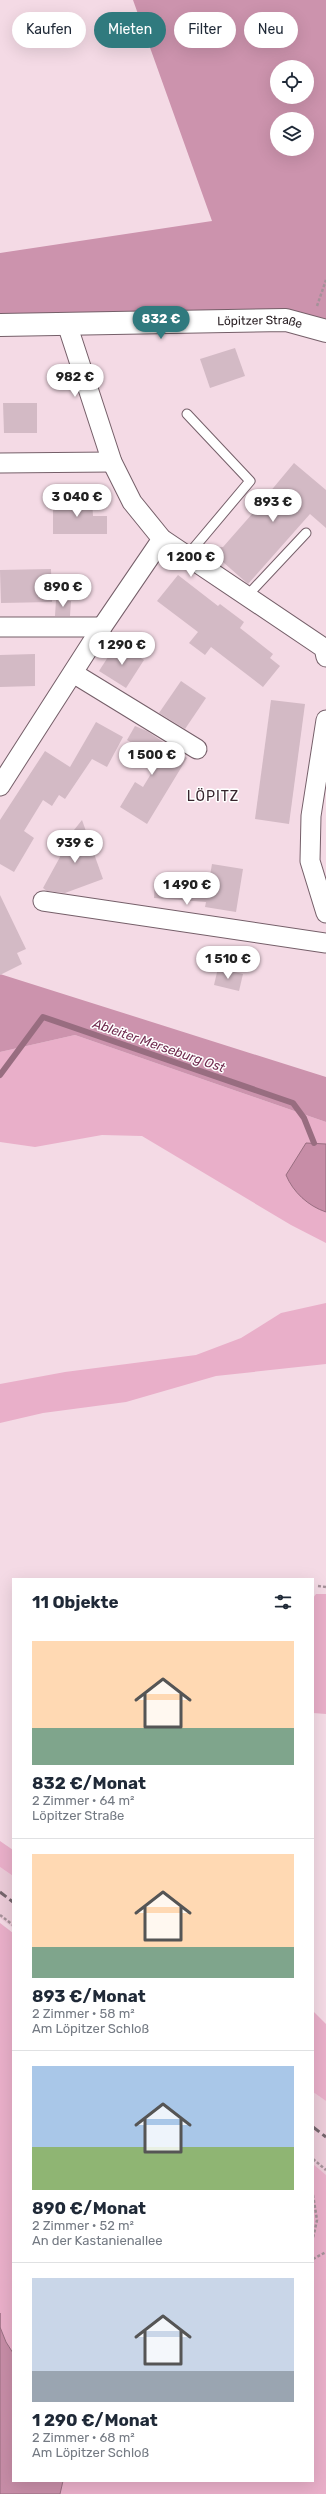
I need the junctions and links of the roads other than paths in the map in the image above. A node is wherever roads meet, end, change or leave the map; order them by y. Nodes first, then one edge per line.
1 (67, 324) junction
2 (0, 325) edge
3 (318, 329) edge
4 (187, 414) dead end
5 (112, 462) junction
6 (0, 463) edge
7 (306, 533) dead end
8 (162, 539) junction
9 (187, 556) junction
10 (246, 597) junction
11 (102, 627) junction
12 (0, 628) edge
13 (325, 650) edge
14 (74, 673) junction
15 (326, 720) edge
16 (197, 749) dead end
17 (0, 786) edge
18 (43, 900) dead end
19 (326, 913) edge
20 (326, 942) edge

1 - 2 street, Löpitzer Straße
1 - 3 street, Löpitzer Straße
1 - 5 street
4 - 9 lane
5 - 6 street
5 - 8 street
7 - 10 lane
8 - 9 street
8 - 11 street
9 - 10 street
10 - 13 street
11 - 12 street
11 - 14 street
14 - 16 street
14 - 17 street
15 - 19 street
18 - 20 street

